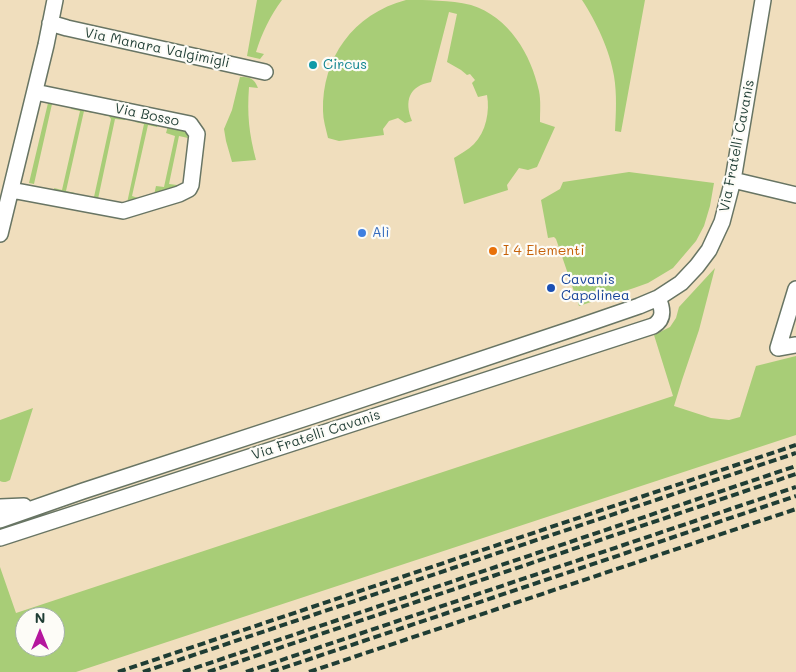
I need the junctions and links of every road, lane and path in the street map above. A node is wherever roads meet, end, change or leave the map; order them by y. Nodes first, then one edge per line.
1 (55, 0) edge
2 (764, 0) edge
3 (50, 23) junction
4 (265, 72) dead end
5 (35, 92) junction
6 (733, 180) junction
7 (12, 190) junction
8 (796, 195) edge
9 (0, 234) edge
10 (796, 290) edge
11 (658, 298) junction
12 (639, 306) junction
13 (632, 332) junction
14 (796, 344) edge
15 (46, 504) junction
16 (0, 507) edge
17 (0, 520) edge
18 (0, 538) edge

1 - 3 street
2 - 6 street, Via Fratelli Cavanis
3 - 4 street, Via Manara Valgimigli
3 - 5 street
5 - 7 street
5 - 7 street, Via Bosso
6 - 8 street
6 - 11 street, Via Fratelli Cavanis
7 - 9 street
10 - 14 street
11 - 12 street, Via Fratelli Cavanis
11 - 13 street, Via Fratelli Cavanis
12 - 13 street
12 - 15 street, Via Fratelli Cavanis
13 - 18 street, Via Fratelli Cavanis
15 - 16 street, Via Fratelli Cavanis
15 - 17 street, Via Fratelli Cavanis

